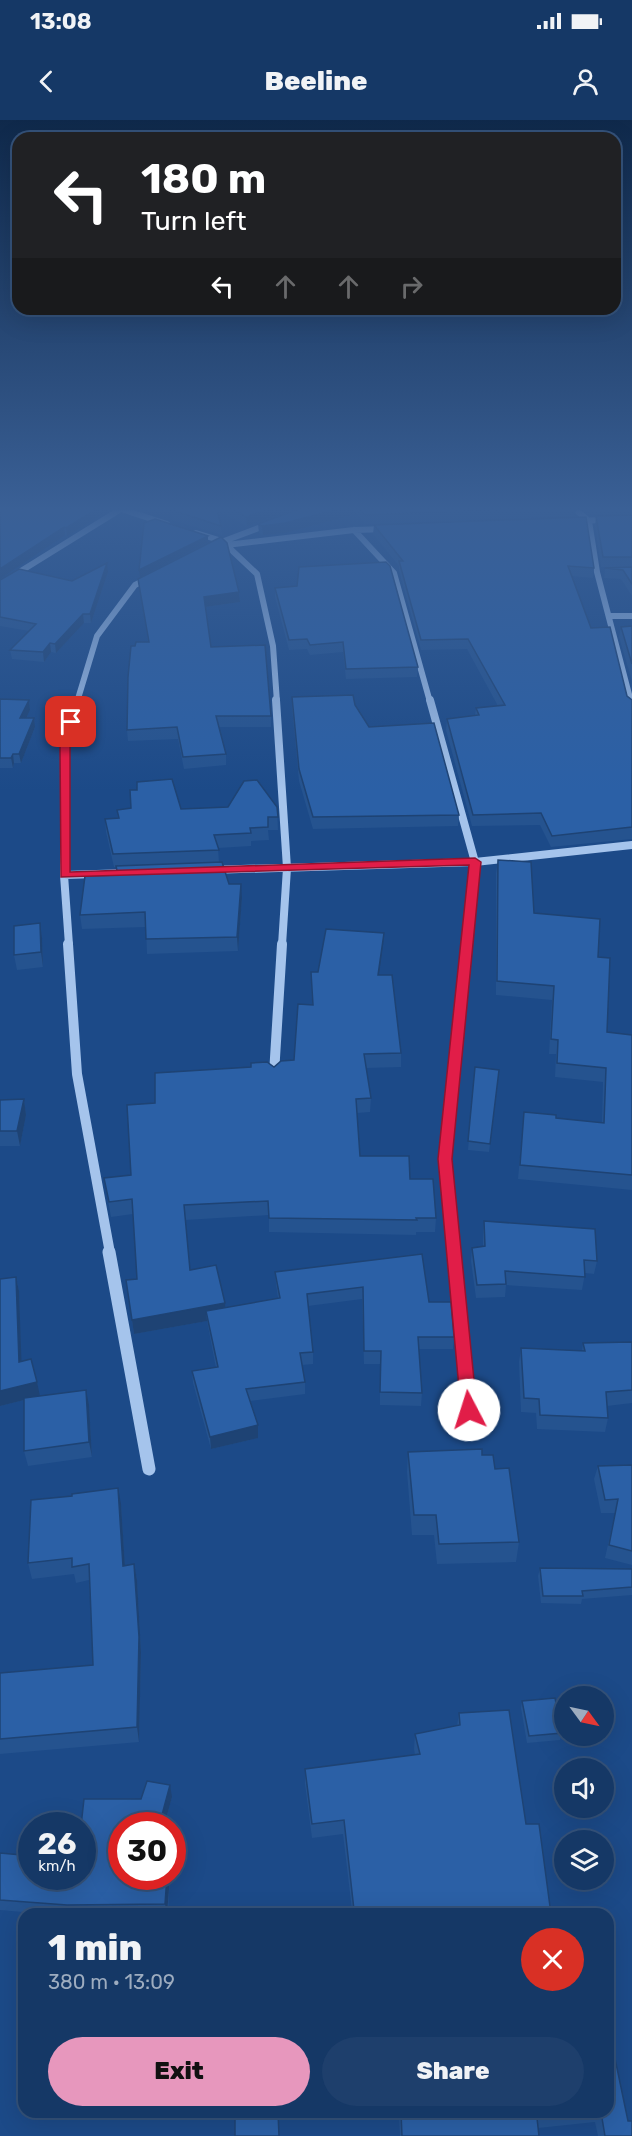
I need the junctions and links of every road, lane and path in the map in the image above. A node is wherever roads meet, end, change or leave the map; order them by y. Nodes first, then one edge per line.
1 (122, 603) edge
2 (263, 603) edge
3 (402, 603) edge
4 (605, 603) edge
5 (609, 616) junction
6 (632, 616) edge
7 (632, 706) edge
8 (632, 845) edge
9 (475, 862) junction
10 (287, 868) junction
11 (205, 871) edge
12 (135, 873) edge
13 (64, 875) junction
14 (274, 1074) edge
15 (469, 1410) dead end
16 (149, 1468) dead end

1 - 13 street
2 - 10 street
3 - 9 street
4 - 5 street
5 - 6 street
5 - 7 street
8 - 9 street
9 - 10 street
9 - 15 street
10 - 11 street
10 - 14 street
12 - 13 street
13 - 16 street

